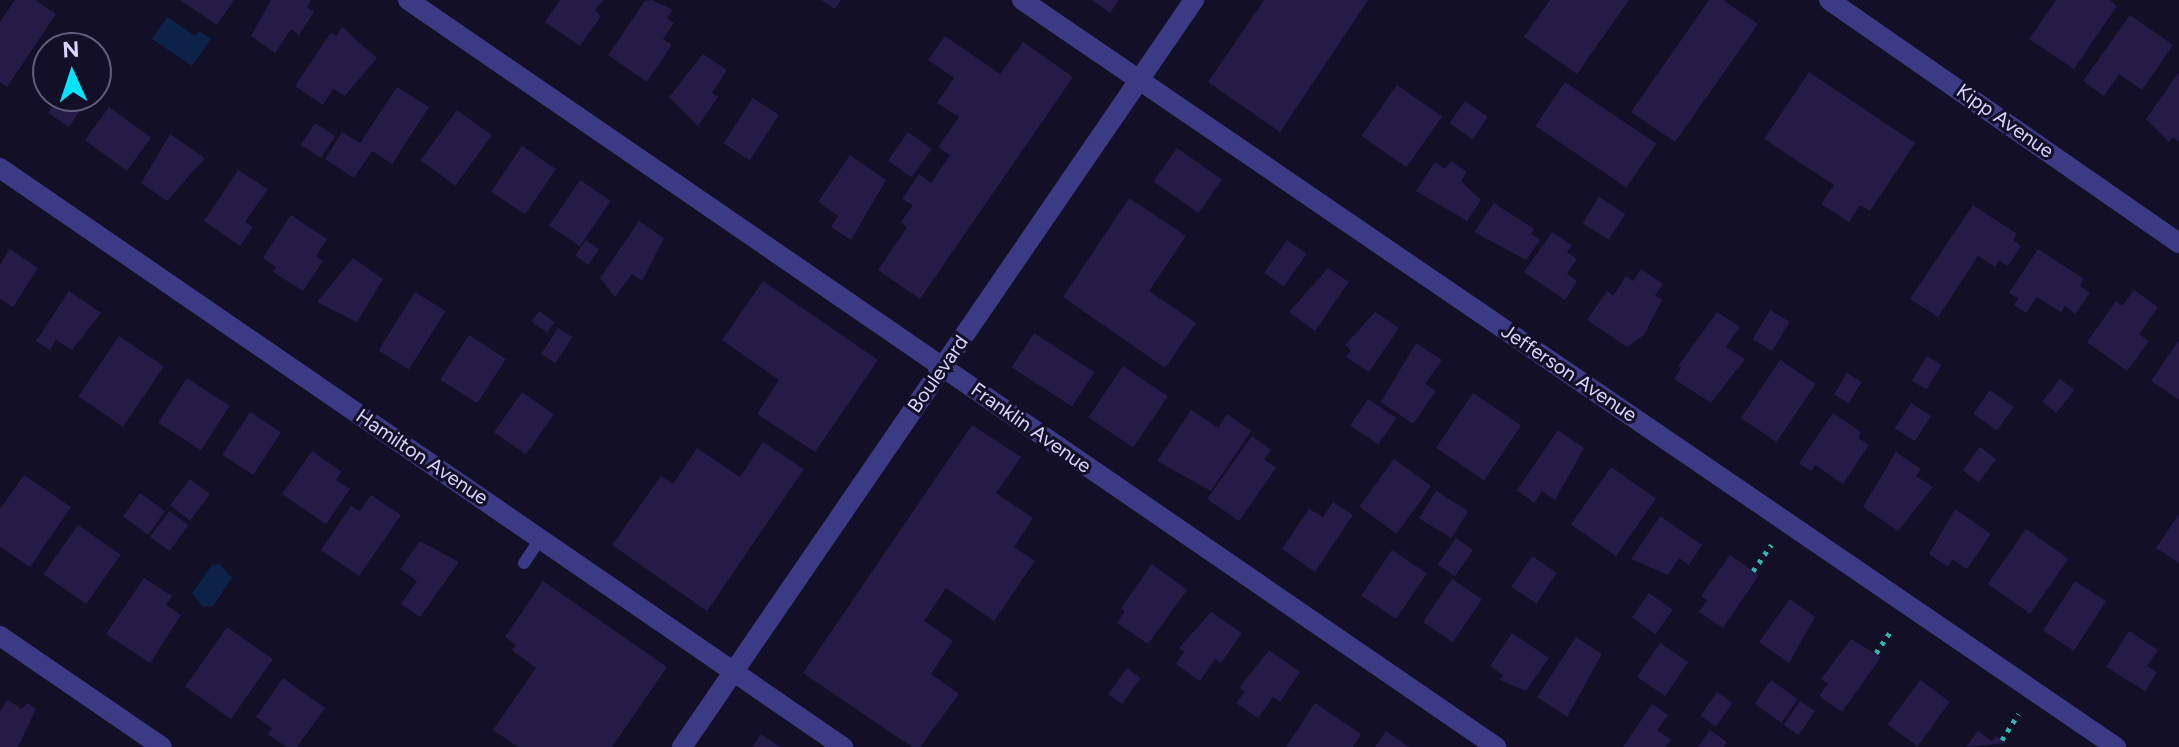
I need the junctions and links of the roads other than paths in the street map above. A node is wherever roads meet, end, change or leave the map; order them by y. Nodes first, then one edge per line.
1 (408, 0) edge
2 (1022, 0) edge
3 (1194, 0) edge
4 (1829, 0) edge
5 (1139, 79) junction
6 (0, 168) edge
7 (2179, 243) edge
8 (944, 367) junction
9 (541, 538) junction
10 (524, 563) dead end
11 (0, 636) edge
12 (733, 671) junction
13 (162, 747) edge
14 (682, 747) edge
15 (843, 747) edge
16 (1496, 747) edge
17 (2116, 747) edge

1 - 8 street, Franklin Avenue
2 - 5 street, Jefferson Avenue
3 - 5 street, Boulevard
4 - 7 street, Kipp Avenue
5 - 8 street, Boulevard
5 - 17 street, Jefferson Avenue
6 - 9 street, Hamilton Avenue
8 - 12 street, Boulevard
8 - 16 street, Franklin Avenue
9 - 10 lane
9 - 12 street, Hamilton Avenue
11 - 13 street
12 - 14 street, Boulevard
12 - 15 street, Hamilton Avenue

